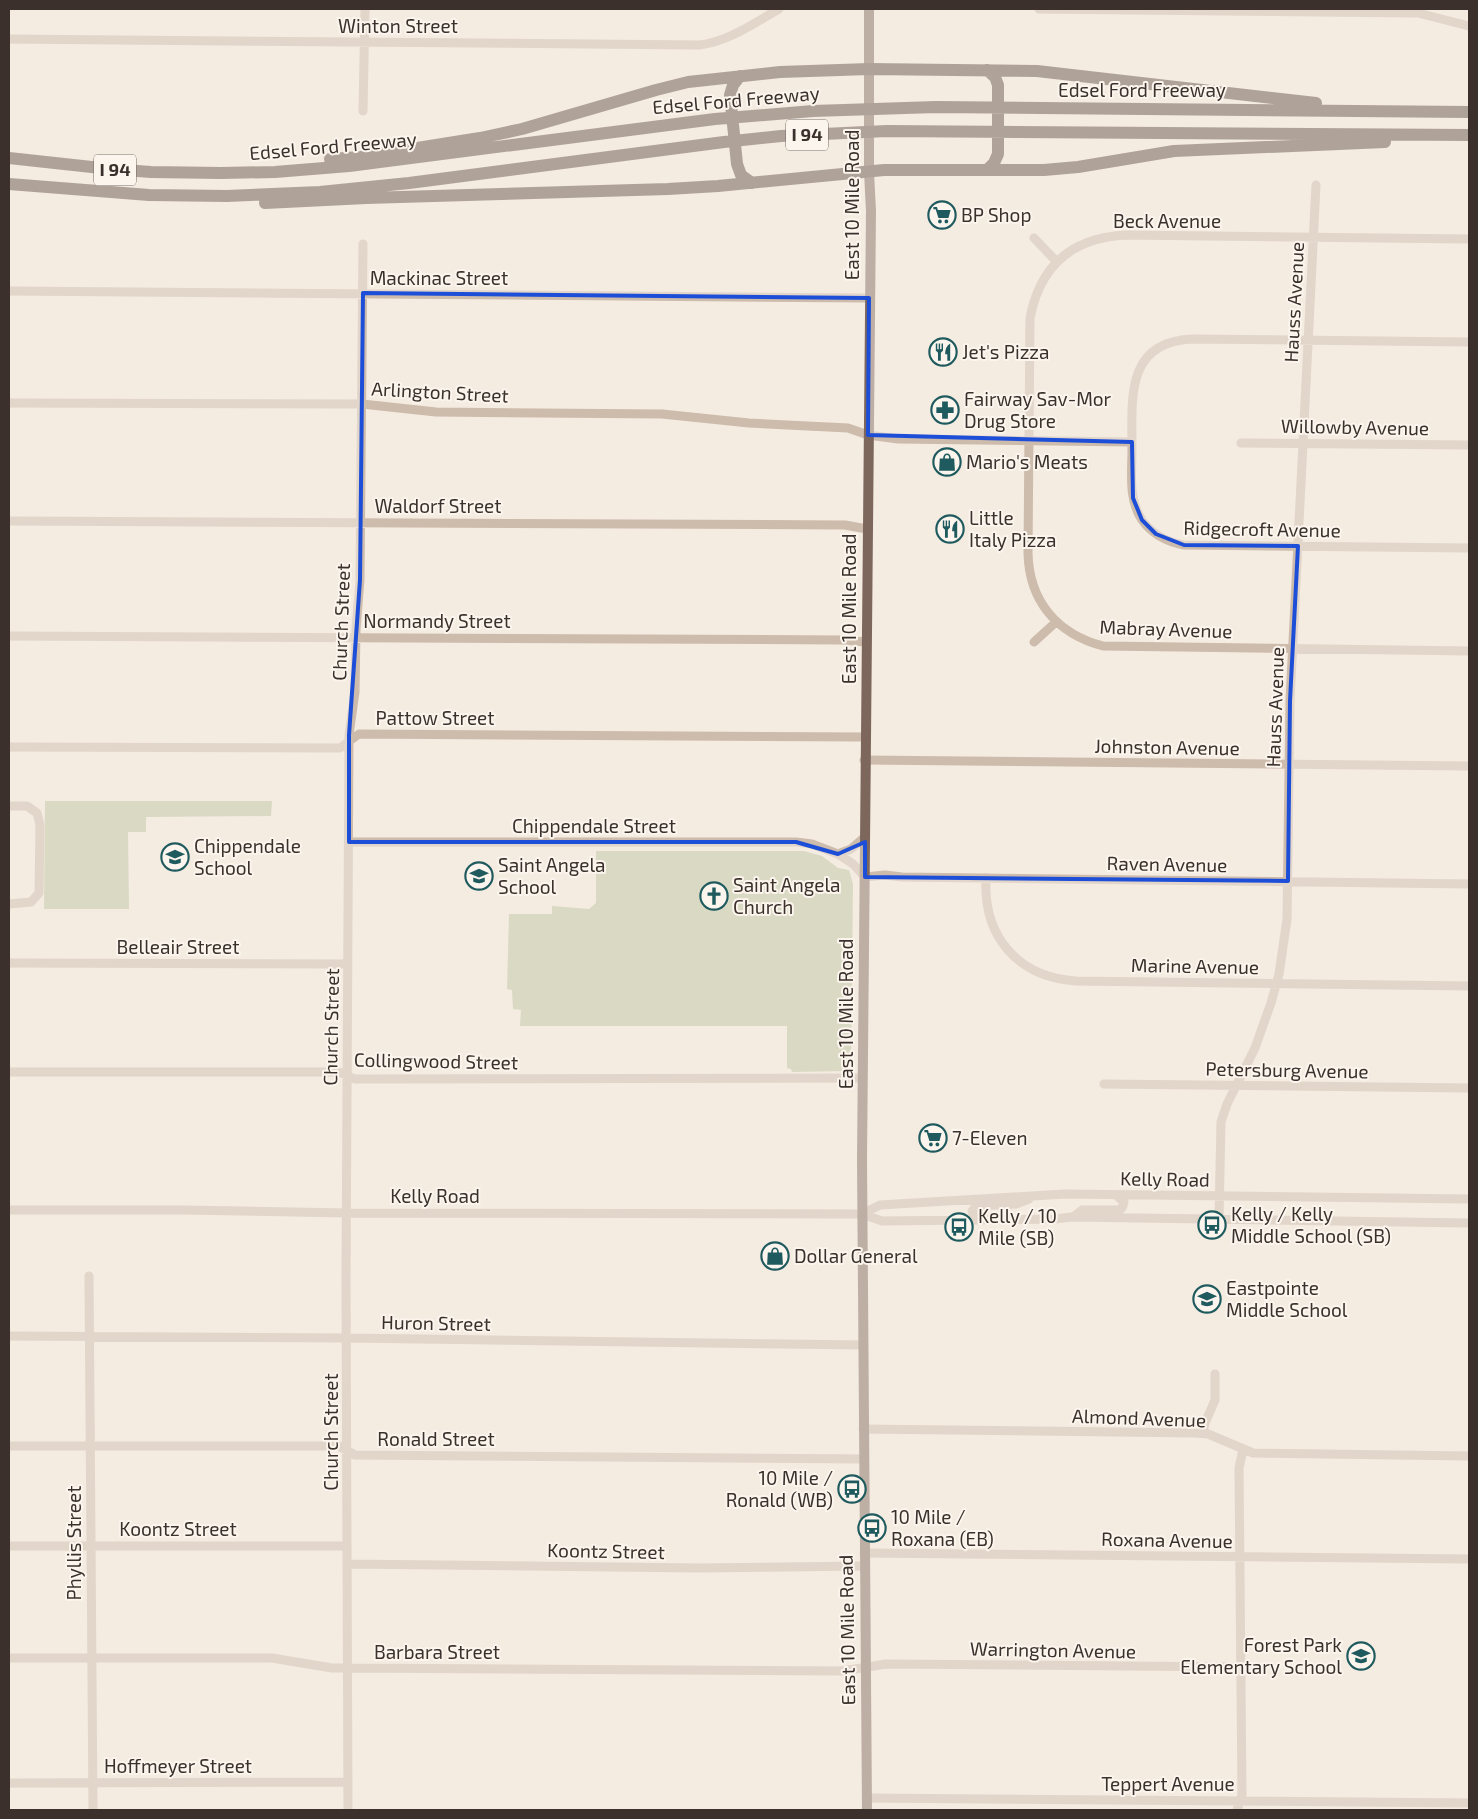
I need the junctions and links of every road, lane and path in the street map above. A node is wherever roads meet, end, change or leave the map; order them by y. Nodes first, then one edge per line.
1 (365, 9) edge
2 (779, 9) edge
3 (869, 9) edge
4 (1039, 9) edge
5 (1391, 10) edge
6 (1469, 26) edge
7 (9, 39) edge
8 (365, 42) junction
9 (869, 69) junction
10 (987, 70) junction
11 (740, 76) junction
12 (363, 111) dead end
13 (1410, 111) junction
14 (1469, 112) edge
15 (1469, 135) edge
16 (9, 158) edge
17 (987, 170) junction
18 (869, 172) junction
19 (221, 173) junction
20 (752, 183) junction
21 (9, 184) edge
22 (1316, 184) dead end
23 (149, 195) junction
24 (1313, 237) junction
25 (1034, 238) dead end
26 (1469, 239) edge
27 (364, 244) dead end
28 (1056, 261) junction
29 (9, 291) edge
30 (363, 293) junction
31 (869, 298) junction
32 (1308, 340) junction
33 (1469, 342) edge
34 (9, 402) edge
35 (362, 404) junction
36 (868, 435) junction
37 (1029, 440) junction
38 (1132, 442) junction
39 (1241, 443) dead end
40 (1304, 443) junction
41 (1469, 445) edge
42 (9, 521) edge
43 (361, 522) junction
44 (867, 529) junction
45 (1298, 546) junction
46 (1469, 548) edge
47 (1056, 622) junction
48 (9, 636) edge
49 (356, 637) junction
50 (866, 642) junction
51 (1034, 642) dead end
52 (1292, 649) junction
53 (1469, 651) edge
54 (865, 737) junction
55 (349, 741) junction
56 (9, 747) edge
57 (864, 760) junction
58 (1289, 765) junction
59 (1469, 766) edge
60 (9, 806) edge
61 (865, 837) junction
62 (349, 842) junction
63 (838, 854) junction
64 (865, 878) junction
65 (986, 878) junction
66 (1288, 881) junction
67 (1469, 884) edge
68 (9, 904) edge
69 (9, 963) edge
70 (348, 964) junction
71 (1276, 984) junction
72 (1469, 986) edge
73 (9, 1072) edge
74 (346, 1076) junction
75 (863, 1078) junction
76 (1104, 1084) dead end
77 (1236, 1085) junction
78 (1469, 1088) edge
79 (1039, 1195) junction
80 (1116, 1195) junction
81 (1219, 1196) junction
82 (1469, 1199) edge
83 (9, 1210) edge
84 (346, 1213) junction
85 (862, 1214) junction
86 (1072, 1217) junction
87 (1219, 1219) junction
88 (975, 1220) junction
89 (1469, 1223) edge
90 (89, 1276) dead end
91 (9, 1336) edge
92 (91, 1337) junction
93 (346, 1338) junction
94 (864, 1345) junction
95 (1215, 1374) dead end
96 (863, 1429) junction
97 (1203, 1433) junction
98 (9, 1446) edge
99 (90, 1446) junction
100 (347, 1450) junction
101 (1243, 1450) junction
102 (1469, 1456) edge
103 (864, 1459) junction
104 (9, 1546) edge
105 (91, 1546) junction
106 (347, 1546) junction
107 (864, 1553) junction
108 (1239, 1557) junction
109 (1469, 1559) edge
110 (347, 1564) junction
111 (864, 1566) junction
112 (9, 1658) edge
113 (91, 1658) junction
114 (865, 1666) junction
115 (1240, 1667) junction
116 (347, 1668) junction
117 (348, 1782) junction
118 (9, 1783) edge
119 (92, 1783) junction
120 (867, 1798) junction
121 (1239, 1801) junction
122 (1469, 1803) edge
123 (93, 1810) edge
124 (348, 1810) edge
125 (867, 1810) edge
126 (1237, 1810) edge

1 - 8 street
2 - 8 street, Winton Street
3 - 9 main road, East 10 Mile Road
4 - 5 street
5 - 6 street
7 - 8 street, Winton Street
8 - 12 street
9 - 10 highway
9 - 11 highway
9 - 18 main road, East 10 Mile Road
10 - 13 highway
10 - 17 highway
11 - 19 highway
11 - 20 highway
13 - 14 highway, Edsel Ford Freeway / I 94
13 - 19 highway, Edsel Ford Freeway / I 94
15 - 17 highway
15 - 23 highway, I 94
16 - 19 highway, Edsel Ford Freeway / I 94
17 - 18 highway
18 - 20 highway
18 - 31 main road, East 10 Mile Road
20 - 23 highway
21 - 23 highway, I 94
22 - 24 street, Hauss Avenue
24 - 26 street, Beck Avenue
24 - 28 street, Beck Avenue
24 - 32 street, Hauss Avenue
25 - 28 street
27 - 30 street, Church Street
28 - 37 street, Beck Avenue
29 - 30 street, Mackinac Street
30 - 31 street, Mackinac Street
30 - 35 street, Church Street
31 - 36 main road, East 10 Mile Road
32 - 33 street, Ridgecroft Avenue
32 - 38 street, Ridgecroft Avenue
32 - 40 street, Hauss Avenue
34 - 35 street, Arlington Street
35 - 36 street, Arlington Street
35 - 43 street, Church Street
36 - 37 street, Arlington Street
36 - 44 main road, East 10 Mile Road
37 - 38 street
37 - 47 street, Mabray Avenue
38 - 45 street, Ridgecroft Avenue
39 - 40 street, Willowby Avenue
40 - 41 street, Willowby Avenue
40 - 45 street, Hauss Avenue
42 - 43 street, Waldorf Street
43 - 44 street, Waldorf Street
43 - 49 street, Church Street
44 - 50 main road, East 10 Mile Road
45 - 46 street, Ridgecroft Avenue
45 - 52 street, Hauss Avenue
47 - 51 street
47 - 52 street, Mabray Avenue
48 - 49 street, Normandy Street
49 - 50 street, Normandy Street
49 - 55 street, Church Street
50 - 54 main road, East 10 Mile Road
52 - 53 street, Mabray Avenue
52 - 58 street, Hauss Avenue
54 - 55 street, Pattow Street
54 - 57 main road, East 10 Mile Road
55 - 56 street, Pattow Street
55 - 62 street, Church Street
57 - 58 street, Johnston Avenue
57 - 61 main road, East 10 Mile Road
58 - 59 street, Johnston Avenue
58 - 66 street, Hauss Avenue
60 - 68 street
61 - 63 street
61 - 64 main road, East 10 Mile Road
62 - 63 street, Chippendale Street
62 - 70 street, Church Street
63 - 64 street, Chippendale Street
64 - 65 street, Raven Avenue
64 - 75 main road, East 10 Mile Road
65 - 66 street, Raven Avenue
65 - 71 street, Marine Avenue
66 - 67 street, Raven Avenue
66 - 71 street, Hauss Avenue
69 - 70 street, Belleair Street
70 - 74 street, Church Street
71 - 72 street, Marine Avenue
71 - 77 street, Hauss Avenue
73 - 74 street, Collingwood Street
74 - 75 street, Collingwood Street
74 - 84 street, Church Street
75 - 85 main road, East 10 Mile Road
76 - 77 street, Petersburg Avenue
77 - 78 street, Petersburg Avenue
77 - 81 street, Hauss Avenue
79 - 80 street, Kelly Road
79 - 85 street, Kelly Road
79 - 88 street
80 - 81 street, Kelly Road
80 - 86 street
81 - 82 street, Kelly Road
81 - 87 street, Hauss Avenue
83 - 84 street, Kelly Road
84 - 85 street, Kelly Road
84 - 93 street, Church Street
85 - 88 street, Kelly Road
85 - 94 main road, East 10 Mile Road
86 - 87 street, Kelly Road
86 - 88 street, Kelly Road
87 - 89 street, Kelly Road
90 - 92 street, Phyllis Street
91 - 92 street, Huron Street
92 - 93 street, Huron Street
92 - 99 street, Phyllis Street
93 - 94 street, Huron Street
93 - 100 street, Church Street
94 - 96 main road, East 10 Mile Road
95 - 97 street
96 - 97 street, Almond Avenue
96 - 103 main road, East 10 Mile Road
97 - 101 street, Almond Avenue
98 - 99 street, Ronald Street
99 - 100 street, Ronald Street
99 - 105 street, Phyllis Street
100 - 103 street, Ronald Street
100 - 106 street, Church Street
101 - 102 street, Almond Avenue
101 - 108 street
103 - 107 main road, East 10 Mile Road
104 - 105 street, Koontz Street
105 - 106 street, Koontz Street
105 - 113 street, Phyllis Street
106 - 110 street, Church Street
107 - 108 street, Roxana Avenue
107 - 111 main road, East 10 Mile Road
108 - 109 street, Roxana Avenue
108 - 115 street
110 - 111 street, Koontz Street
110 - 116 street, Church Street
111 - 114 main road, East 10 Mile Road
112 - 113 street, Barbara Street
113 - 116 street, Barbara Street
113 - 119 street, Phyllis Street
114 - 115 street, Warrington Avenue
114 - 116 street, Barbara Street
114 - 120 main road, East 10 Mile Road
115 - 121 street
116 - 117 street, Church Street
117 - 119 street, Hoffmeyer Street
117 - 124 street, Church Street
118 - 119 street, Hoffmeyer Street
119 - 123 street, Phyllis Street
120 - 121 street, Teppert Avenue
120 - 125 main road, East 10 Mile Road
121 - 122 street, Teppert Avenue
121 - 126 street

